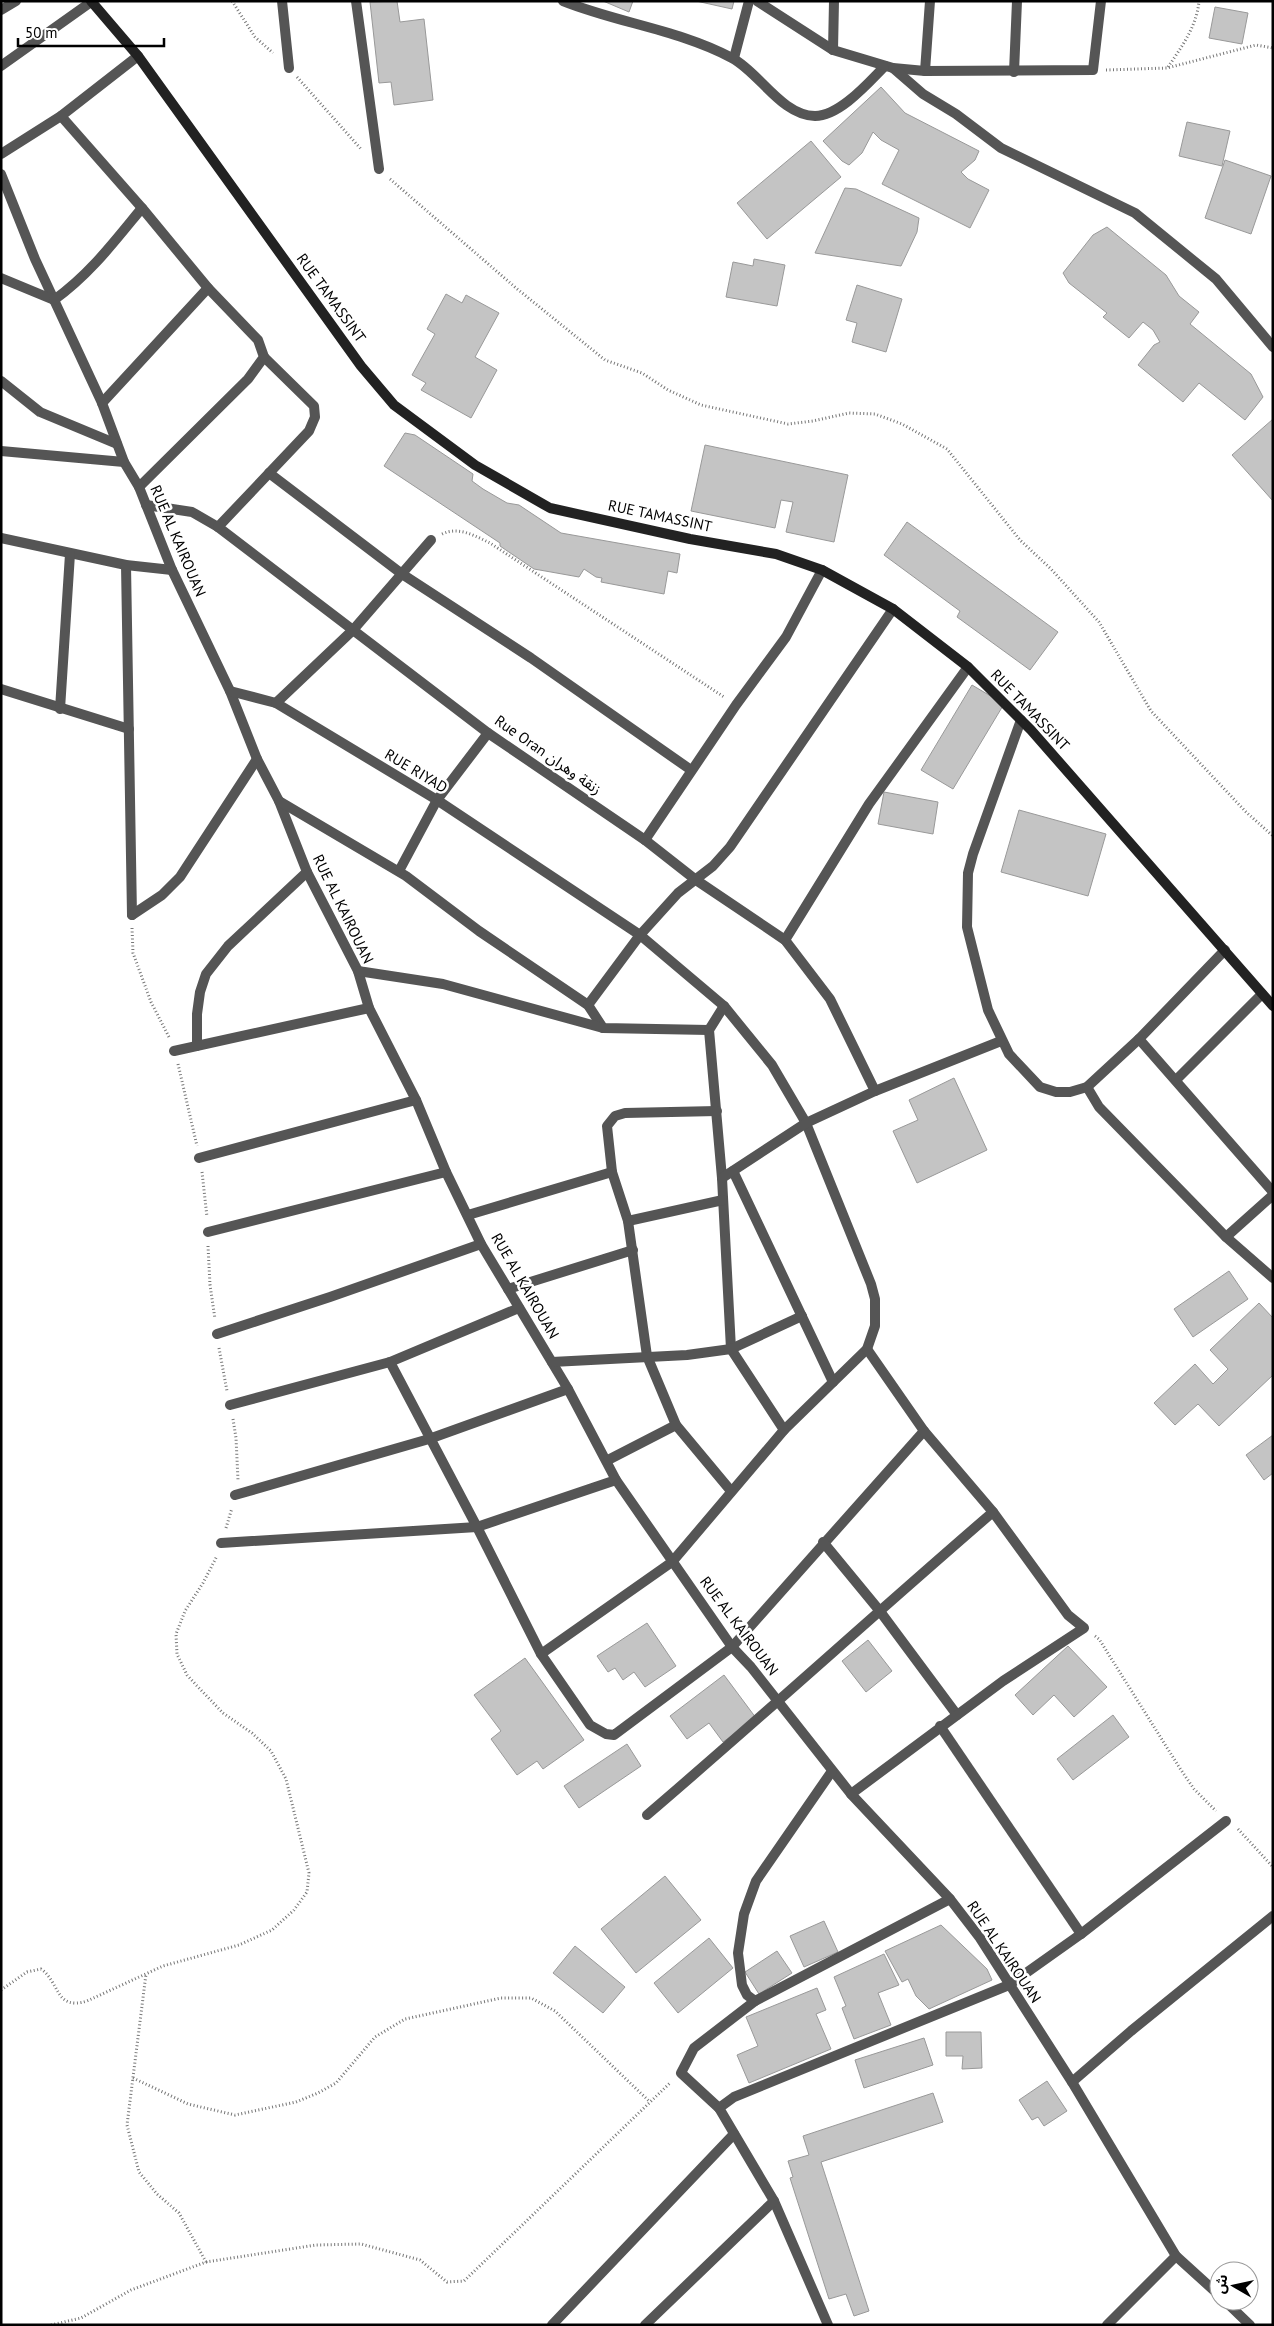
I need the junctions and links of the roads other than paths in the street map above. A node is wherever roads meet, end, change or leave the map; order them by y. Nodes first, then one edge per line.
1 (16, 1) edge
2 (91, 1) edge
3 (282, 1) edge
4 (356, 1) edge
5 (563, 1) edge
6 (749, 1) edge
7 (757, 1) edge
8 (834, 1) edge
9 (930, 1) edge
10 (1017, 1) edge
11 (1101, 1) edge
12 (1, 10) edge
13 (833, 50) junction
14 (138, 56) junction
15 (734, 58) junction
16 (1, 66) edge
17 (889, 67) junction
18 (289, 68) road end
19 (925, 71) junction
20 (1014, 72) junction
21 (61, 116) junction
22 (1, 154) edge
23 (379, 169) road end
24 (1, 174) edge
25 (12, 197) junction
26 (1, 203) edge
27 (142, 208) junction
28 (1, 278) edge
29 (208, 288) junction
30 (54, 300) junction
31 (1273, 347) edge
32 (264, 357) junction
33 (1, 382) edge
34 (102, 404) junction
35 (117, 444) junction
36 (1, 451) edge
37 (124, 462) junction
38 (269, 473) junction
39 (139, 487) junction
40 (146, 505) junction
41 (218, 527) junction
42 (1, 538) edge
43 (431, 540) road end
44 (70, 554) junction
45 (126, 565) junction
46 (172, 570) junction
47 (822, 570) junction
48 (402, 574) junction
49 (893, 609) junction
50 (353, 630) junction
51 (968, 667) junction
52 (1, 688) edge
53 (230, 691) junction
54 (276, 703) junction
55 (60, 709) junction
56 (1021, 720) junction
57 (129, 729) junction
58 (488, 733) junction
59 (257, 759) junction
60 (691, 770) junction
61 (437, 800) junction
62 (278, 801) junction
63 (645, 840) junction
64 (398, 871) junction
65 (307, 872) junction
66 (696, 880) junction
67 (640, 935) junction
68 (785, 940) junction
69 (1225, 950) junction
70 (358, 971) junction
71 (1262, 994) junction
72 (588, 1005) junction
73 (1273, 1005) edge
74 (724, 1006) junction
75 (369, 1008) junction
76 (603, 1028) junction
77 (709, 1030) junction
78 (1139, 1039) junction
79 (1001, 1041) junction
80 (197, 1046) junction
81 (174, 1051) road end
82 (1176, 1080) junction
83 (1087, 1087) junction
84 (875, 1092) junction
85 (416, 1100) junction
86 (717, 1111) junction
87 (806, 1123) junction
88 (199, 1158) road end
89 (733, 1171) junction
90 (446, 1172) junction
91 (612, 1172) junction
92 (722, 1178) junction
93 (1273, 1193) edge
94 (722, 1200) junction
95 (468, 1215) junction
96 (628, 1221) junction
97 (208, 1232) road end
98 (1226, 1237) junction
99 (482, 1244) junction
100 (632, 1250) junction
101 (1273, 1278) edge
102 (508, 1290) junction
103 (519, 1308) junction
104 (802, 1316) junction
105 (217, 1334) road end
106 (732, 1349) junction
107 (867, 1349) junction
108 (647, 1356) junction
109 (390, 1362) junction
110 (552, 1362) junction
111 (834, 1382) junction
112 (568, 1389) junction
113 (230, 1405) road end
114 (676, 1425) junction
115 (784, 1430) junction
116 (924, 1431) junction
117 (429, 1439) junction
118 (608, 1460) junction
119 (616, 1480) junction
120 (731, 1491) junction
121 (235, 1495) road end
122 (993, 1512) junction
123 (477, 1526) junction
124 (824, 1542) junction
125 (222, 1543) road end
126 (672, 1562) junction
127 (879, 1610) junction
128 (732, 1647) junction
129 (541, 1654) junction
130 (778, 1703) junction
131 (957, 1715) junction
132 (940, 1726) junction
133 (832, 1772) junction
134 (850, 1794) junction
135 (647, 1815) dead end
136 (1226, 1821) road end
137 (950, 1899) junction
138 (1273, 1916) edge
139 (1081, 1934) junction
140 (1010, 1986) junction
141 (755, 2001) junction
142 (1072, 2082) junction
143 (719, 2108) junction
144 (734, 2134) junction
145 (774, 2201) junction
146 (1176, 2256) junction
147 (1209, 2286) edge
148 (1235, 2311) edge
149 (552, 2325) edge
150 (645, 2325) edge
151 (828, 2325) edge
152 (1107, 2325) edge
153 (1250, 2325) edge

1 - 12 street
2 - 14 main road, RUE TAMASSINT
2 - 16 street
3 - 18 street
4 - 23 street
5 - 15 street
6 - 15 street
7 - 13 street
8 - 13 street
9 - 19 street
10 - 20 street
11 - 20 street
13 - 17 street
14 - 21 street
14 - 47 main road, RUE TAMASSINT
15 - 17 street
17 - 19 street
17 - 31 street
19 - 20 street
21 - 22 street
21 - 27 street
24 - 25 street, RUE AL KAIROUAN
25 - 26 street
25 - 30 street, RUE AL KAIROUAN
27 - 29 street
27 - 30 street
28 - 30 street
29 - 32 street
29 - 34 street
30 - 34 street, RUE AL KAIROUAN
32 - 38 street
32 - 39 street
33 - 35 street
34 - 35 street, RUE AL KAIROUAN
35 - 37 street, RUE AL KAIROUAN
36 - 37 street
37 - 39 street, RUE AL KAIROUAN
38 - 41 street
38 - 48 street
39 - 40 street, RUE AL KAIROUAN
40 - 41 street, Rue Oran زنقة وهران
40 - 46 street, RUE AL KAIROUAN
41 - 50 street, Rue Oran زنقة وهران
42 - 44 street
43 - 48 street
44 - 45 street
44 - 55 street
45 - 46 street
45 - 57 street
46 - 53 street, RUE AL KAIROUAN
47 - 49 main road, RUE TAMASSINT
47 - 60 street
48 - 50 street
48 - 60 street
49 - 51 main road, RUE TAMASSINT
49 - 66 street
50 - 54 street
50 - 58 street, Rue Oran زنقة وهران
51 - 56 main road, RUE TAMASSINT
51 - 68 street
52 - 55 street
53 - 54 street, RUE RIYAD
53 - 59 street, RUE AL KAIROUAN
54 - 61 street, RUE RIYAD
55 - 57 street
56 - 69 main road, RUE TAMASSINT
56 - 79 street
57 - 59 street
58 - 61 street
58 - 63 street, Rue Oran زنقة وهران
59 - 62 street, RUE AL KAIROUAN
60 - 63 street
61 - 64 street
61 - 67 street, RUE RIYAD
62 - 64 street
62 - 65 street, RUE AL KAIROUAN
63 - 66 street, Rue Oran زنقة وهران
64 - 72 street
65 - 70 street, RUE AL KAIROUAN
65 - 80 street
66 - 67 street
66 - 68 street, Rue Oran زنقة وهران
67 - 72 street
67 - 74 street, RUE RIYAD
68 - 84 street, Rue Oran زنقة وهران
69 - 71 main road, RUE TAMASSINT
69 - 78 street
70 - 75 street, RUE AL KAIROUAN
70 - 76 street
71 - 73 main road, RUE TAMASSINT
71 - 82 street
72 - 76 street
74 - 77 street
74 - 87 street, RUE RIYAD
75 - 80 street
75 - 85 street, RUE AL KAIROUAN
76 - 77 street
77 - 86 street
78 - 82 street
78 - 83 street
79 - 83 street
79 - 84 street
80 - 81 street
82 - 93 street
83 - 98 street
84 - 87 street
85 - 88 street
85 - 90 street, RUE AL KAIROUAN
86 - 91 street
86 - 92 street
87 - 89 street
87 - 107 street, RUE RIYAD
89 - 92 street
89 - 104 street
90 - 95 street, RUE AL KAIROUAN
90 - 97 street
91 - 95 street
91 - 96 street
92 - 94 street
93 - 98 street
94 - 96 street
94 - 106 street
95 - 99 street, RUE AL KAIROUAN
96 - 100 street
98 - 101 street
99 - 102 street, RUE AL KAIROUAN
99 - 105 street
100 - 102 street
100 - 108 street
102 - 103 street, RUE AL KAIROUAN
103 - 109 street
103 - 110 street, RUE AL KAIROUAN
104 - 106 street
104 - 111 street
106 - 108 street
106 - 115 street
107 - 111 street
107 - 116 street
108 - 110 street
108 - 114 street
109 - 113 street
109 - 117 street
110 - 112 street, RUE AL KAIROUAN
111 - 115 street
112 - 117 street
112 - 118 street, RUE AL KAIROUAN
114 - 118 street
114 - 120 street
115 - 120 street
116 - 122 street
116 - 124 street
117 - 121 street
117 - 123 street
118 - 119 street, RUE AL KAIROUAN
119 - 123 street
119 - 126 street, RUE AL KAIROUAN
120 - 126 street
122 - 127 street
122 - 131 street
123 - 125 street
123 - 129 street
124 - 127 street
124 - 128 street
126 - 128 street, RUE AL KAIROUAN
126 - 129 street
127 - 130 street
127 - 131 street
128 - 129 street
128 - 130 street, RUE AL KAIROUAN
130 - 133 street, RUE AL KAIROUAN
130 - 135 street
131 - 132 street
132 - 134 street
132 - 139 street
133 - 134 street, RUE AL KAIROUAN
133 - 141 street
134 - 137 street, RUE AL KAIROUAN
136 - 139 street
137 - 140 street, RUE AL KAIROUAN
137 - 141 street
138 - 142 street
139 - 140 street
140 - 142 street, RUE AL KAIROUAN
140 - 143 street
141 - 143 street
142 - 146 street, RUE AL KAIROUAN
143 - 144 street
144 - 145 street
144 - 149 street
145 - 150 street
145 - 151 street
146 - 147 street, RUE AL KAIROUAN
146 - 152 street
148 - 153 street

